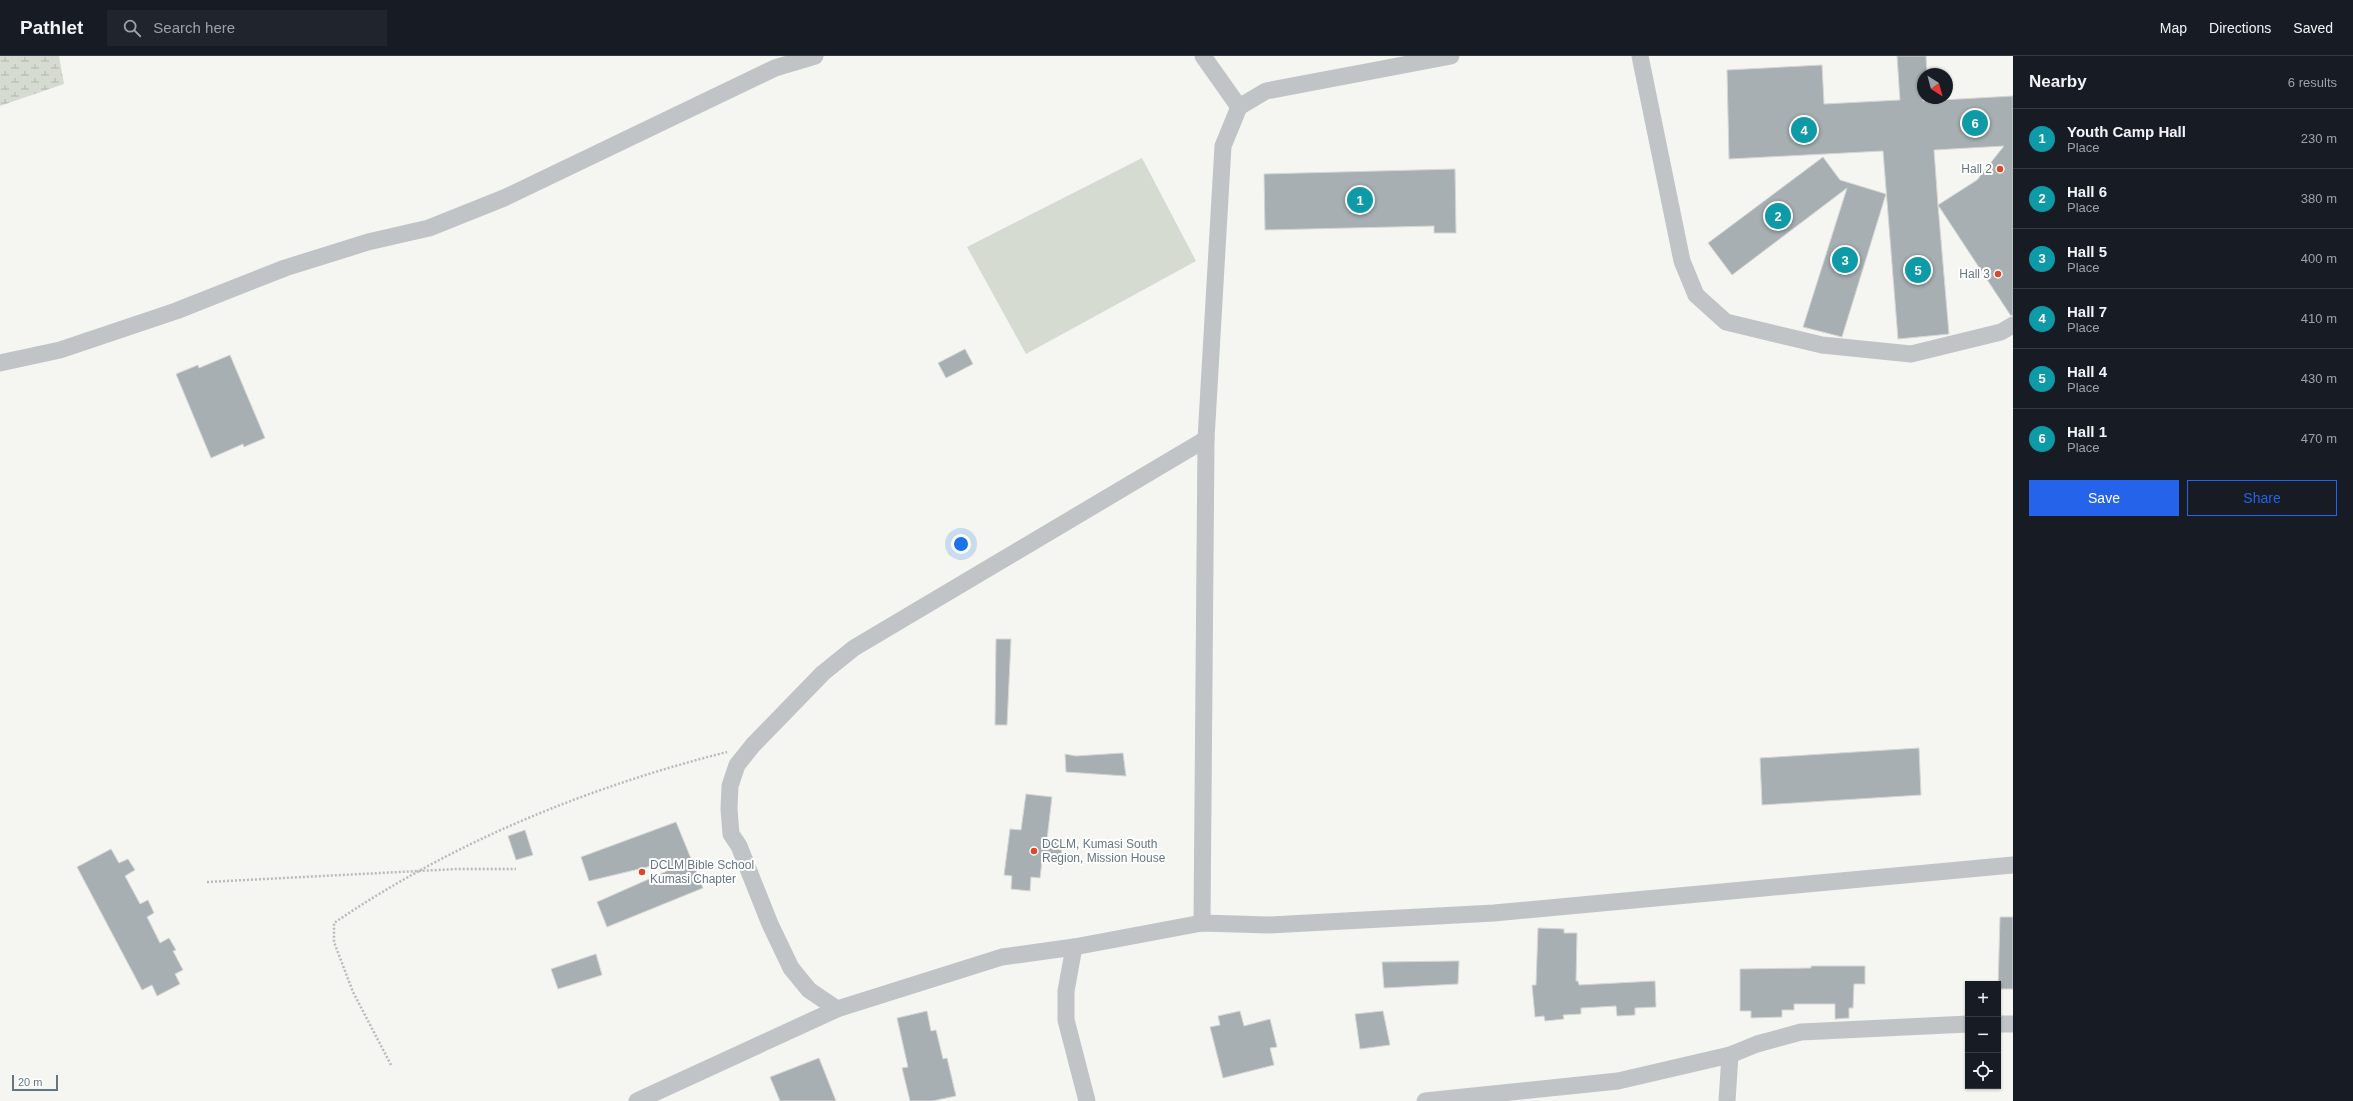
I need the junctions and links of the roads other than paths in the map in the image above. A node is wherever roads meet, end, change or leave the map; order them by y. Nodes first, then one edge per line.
1 (815, 56) edge
2 (1203, 56) edge
3 (1451, 56) edge
4 (1640, 56) edge
5 (1239, 106) junction
6 (2013, 325) edge
7 (0, 363) edge
8 (1206, 439) junction
9 (2013, 865) edge
10 (1202, 923) junction
11 (1074, 947) junction
12 (837, 1009) junction
13 (1965, 1024) edge
14 (2001, 1024) edge
15 (2013, 1024) edge
16 (1730, 1055) junction
17 (637, 1101) edge
18 (1087, 1101) edge
19 (1425, 1101) edge
20 (1727, 1101) edge

1 - 7 street
2 - 5 street
3 - 5 street
4 - 6 street
5 - 8 street
8 - 10 street
8 - 12 street
9 - 10 street
10 - 11 street
11 - 12 street
11 - 18 street
12 - 17 street
13 - 16 street
14 - 15 street
16 - 19 street
16 - 20 street

